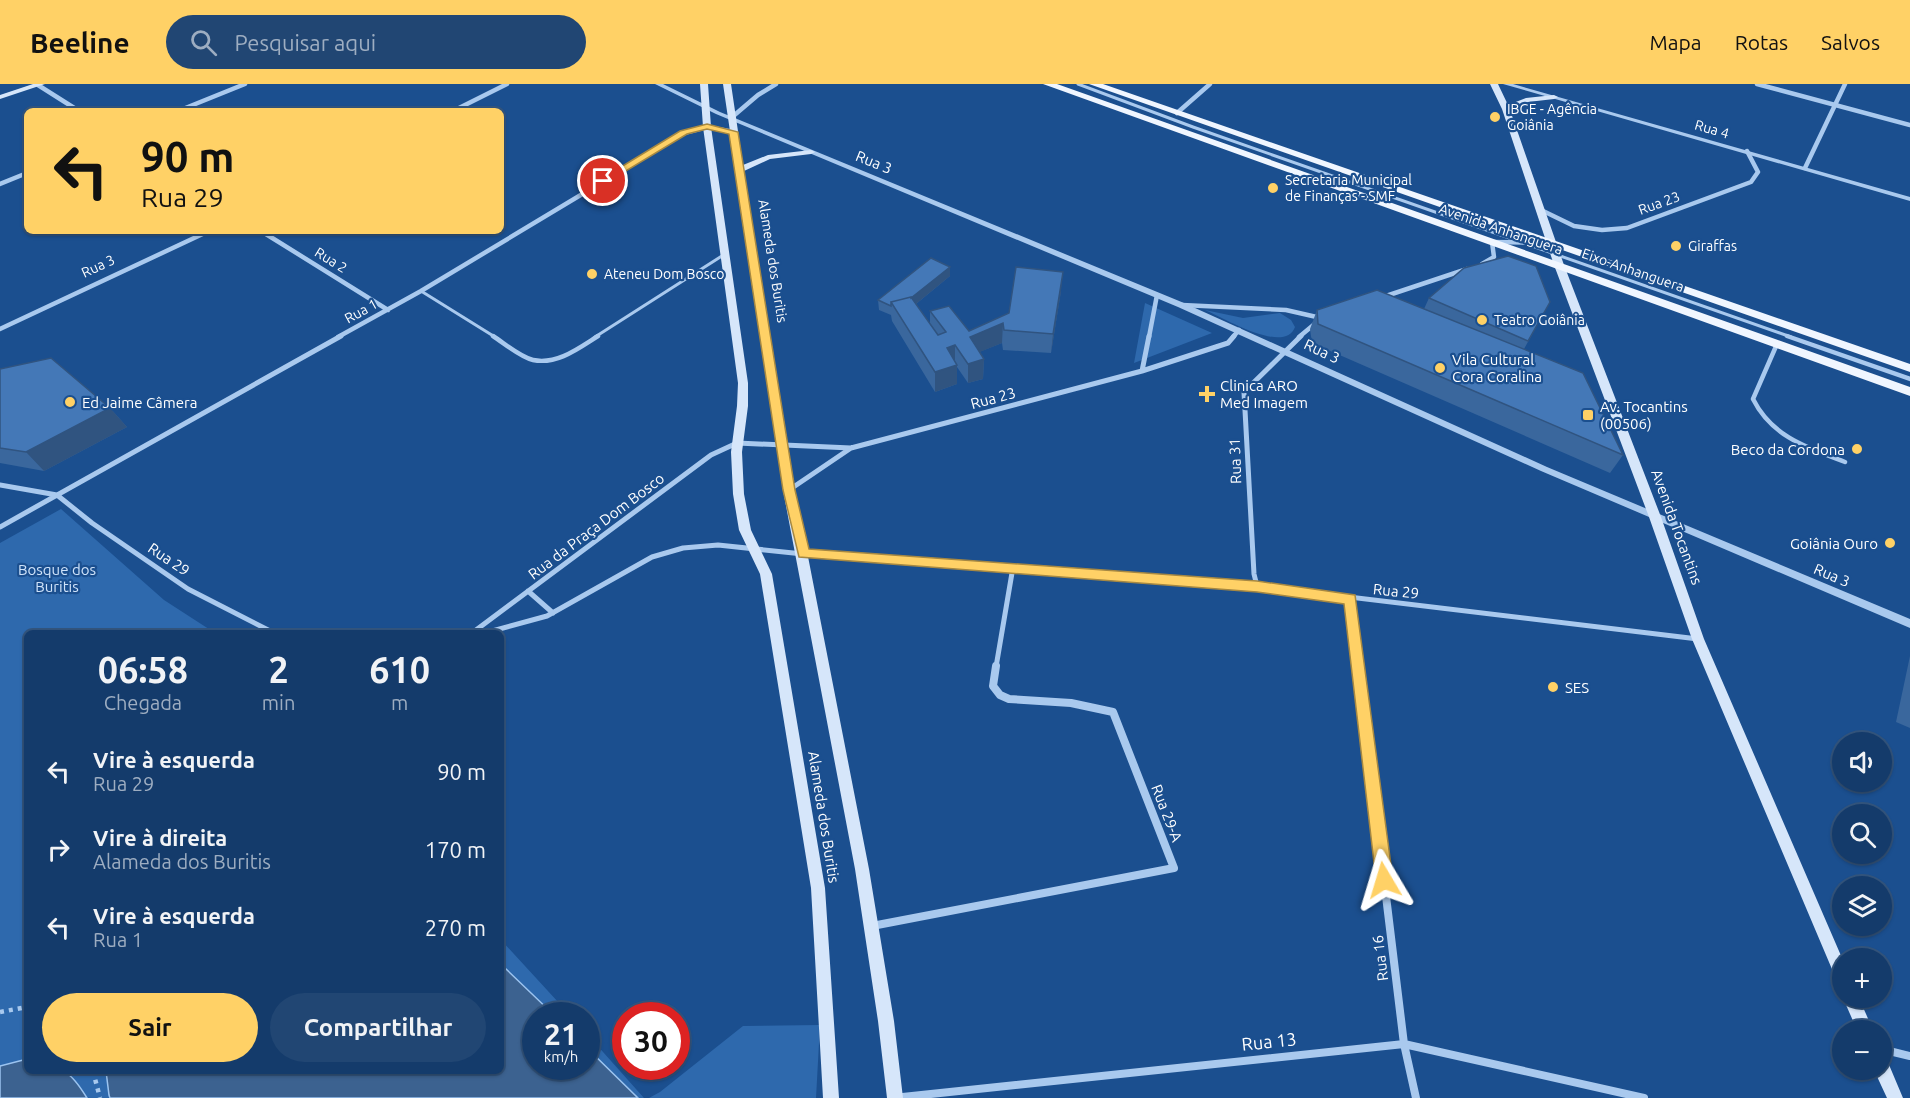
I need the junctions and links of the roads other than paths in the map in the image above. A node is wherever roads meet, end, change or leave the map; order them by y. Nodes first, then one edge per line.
1 (245, 84) edge
2 (507, 84) edge
3 (658, 84) edge
4 (704, 84) edge
5 (727, 84) edge
6 (776, 84) edge
7 (1048, 84) edge
8 (1078, 84) edge
9 (1094, 84) edge
10 (1210, 84) edge
11 (1494, 84) edge
12 (1506, 84) edge
13 (1757, 84) edge
14 (1845, 84) edge
15 (40, 85) edge
16 (0, 97) edge
17 (1554, 97) junction
18 (1835, 105) junction
19 (74, 108) edge
20 (185, 108) edge
21 (459, 108) edge
22 (706, 108) junction
23 (1506, 109) junction
24 (1178, 113) junction
25 (731, 118) junction
26 (1910, 125) edge
27 (707, 127) junction
28 (734, 132) junction
29 (1747, 151) junction
30 (811, 152) junction
31 (1805, 168) junction
32 (740, 170) junction
33 (24, 174) edge
34 (0, 184) edge
35 (1910, 199) edge
36 (1540, 210) junction
37 (203, 234) edge
38 (266, 234) edge
39 (1492, 242) junction
40 (1523, 243) junction
41 (726, 253) junction
42 (1556, 254) junction
43 (421, 291) junction
44 (1157, 295) junction
45 (1376, 300) edge
46 (1181, 305) junction
47 (388, 310) junction
48 (1333, 314) edge
49 (1322, 318) junction
50 (0, 329) edge
51 (1239, 330) junction
52 (1777, 344) junction
53 (1284, 350) junction
54 (1910, 368) edge
55 (1142, 372) junction
56 (1910, 378) edge
57 (1910, 392) edge
58 (737, 443) junction
59 (783, 444) junction
60 (851, 448) junction
61 (1845, 462) dead end
62 (0, 485) edge
63 (789, 490) junction
64 (57, 495) junction
65 (1655, 517) junction
66 (0, 527) edge
67 (752, 546) junction
68 (803, 554) junction
69 (1013, 567) junction
70 (1257, 586) junction
71 (528, 591) junction
72 (1350, 599) junction
73 (554, 613) junction
74 (1910, 624) edge
75 (268, 630) edge
76 (476, 630) edge
77 (494, 630) edge
78 (1698, 639) junction
79 (872, 926) junction
80 (1832, 953) edge
81 (1404, 1044) junction
82 (1892, 1052) edge
83 (1910, 1056) edge
84 (1887, 1080) edge
85 (831, 1098) edge
86 (894, 1098) edge
87 (1416, 1098) edge
88 (1644, 1098) edge
89 (1895, 1098) edge

1 - 20 street
2 - 21 street
3 - 22 street, Rua 3
4 - 22 main road, Alameda dos Buritis
5 - 25 main road, Alameda dos Buritis
6 - 25 street
7 - 39 main road, Avenida Anhanguera
8 - 40 lane, Eixo-Anhanguera
9 - 24 main road, Avenida Anhanguera
10 - 24 street
11 - 23 main road, Avenida Tocantins
12 - 17 street, Rua 4
13 - 18 street
14 - 18 street
15 - 16 main road
15 - 19 street
17 - 23 main road
17 - 29 street, Rua 4
18 - 26 street
18 - 31 street
22 - 25 street, Rua 3
22 - 27 main road, Alameda dos Buritis
23 - 36 main road, Avenida Tocantins
24 - 42 main road, Avenida Anhanguera
25 - 28 main road, Alameda dos Buritis
25 - 30 street, Rua 3
27 - 28 street, Rua 1
27 - 41 main road, Alameda dos Buritis
27 - 43 street, Rua 1
28 - 32 main road, Alameda dos Buritis
29 - 31 street, Rua 4
29 - 36 street, Rua 23
30 - 32 main road
30 - 44 street, Rua 3
31 - 35 street, Rua 4
32 - 59 main road, Alameda dos Buritis
33 - 34 street
36 - 42 main road, Avenida Tocantins
37 - 50 street, Rua 3
38 - 47 street, Rua 2
39 - 40 street
39 - 42 main road, Avenida Anhanguera
39 - 45 street
40 - 42 street
40 - 42 lane, Eixo-Anhanguera
41 - 43 lane
41 - 58 main road, Alameda dos Buritis
42 - 52 main road, Avenida Anhanguera
42 - 54 main road, Avenida Anhanguera
42 - 56 lane, Eixo-Anhanguera
42 - 65 main road, Avenida Tocantins
43 - 47 street, Rua 1
44 - 46 street, Rua 3
44 - 55 street
46 - 49 street
46 - 51 street, Rua 3
47 - 64 street, Rua 1
48 - 49 street
49 - 53 street
51 - 53 street, Rua 3
51 - 55 street, Rua 23
52 - 57 main road, Avenida Anhanguera
52 - 61 lane
53 - 65 street, Rua 3
53 - 70 street, Rua 31
55 - 60 street, Rua 23
58 - 59 street
58 - 67 main road, Alameda dos Buritis
58 - 71 street, Rua da Praça Dom Bosco
59 - 60 street, Rua 23
59 - 63 main road, Alameda dos Buritis
60 - 63 street, Rua 23
62 - 64 street
63 - 68 main road, Alameda dos Buritis
64 - 66 street, Rua 1
64 - 75 street, Rua 29
65 - 74 street, Rua 3
65 - 78 main road, Avenida Tocantins
67 - 68 street
67 - 73 street
67 - 85 main road, Alameda dos Buritis
68 - 69 street, Rua 29
68 - 79 main road, Alameda dos Buritis
69 - 70 street, Rua 29
69 - 79 street, Rua 29-A
70 - 72 street, Rua 29
71 - 73 street
71 - 76 street, Rua da Praça Dom Bosco
72 - 78 street, Rua 29
72 - 81 street, Rua 16
73 - 77 street
78 - 80 main road, Avenida Tocantins
79 - 86 main road, Alameda dos Buritis
81 - 86 street, Rua 13
81 - 87 street, Rua 16
81 - 88 street, Rua 13
82 - 83 street
84 - 89 main road

